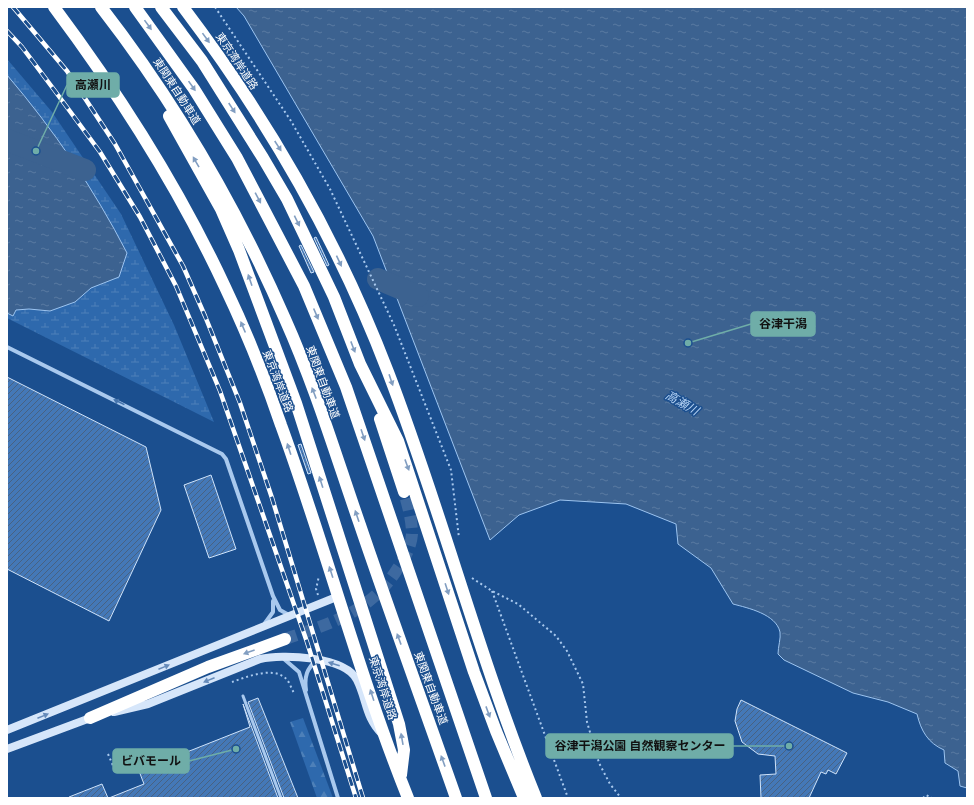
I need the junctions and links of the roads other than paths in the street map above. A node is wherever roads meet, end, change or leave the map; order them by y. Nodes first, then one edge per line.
1 (54, 7) edge
2 (135, 7) edge
3 (161, 7) edge
4 (182, 7) edge
5 (102, 8) edge
6 (136, 57) junction
7 (7, 347) edge
8 (360, 364) junction
9 (404, 492) tunnel mouth
10 (344, 553) junction
11 (273, 596) junction
12 (339, 596) junction
13 (289, 615) junction
14 (262, 627) junction
15 (285, 639) tunnel mouth
16 (282, 657) junction
17 (318, 659) junction
18 (244, 696) dead end
19 (308, 702) junction
20 (90, 718) junction
21 (7, 730) edge
22 (386, 738) junction
23 (7, 749) edge
24 (400, 778) junction
25 (281, 798) edge
26 (338, 798) edge
27 (408, 798) edge
28 (456, 798) edge
29 (486, 798) edge
30 (524, 798) edge
31 (536, 798) edge

12 -> 1 highway, 東京湾岸道路
2 -> 29 highway, 東関東自動車道
3 -> 8 highway
4 -> 31 highway, 東京湾岸道路
5 - 6 highway, 東関東自動車道
10 -> 6 highway
28 -> 6 highway, 東関東自動車道
11 -> 7 street
8 - 9 highway
8 -> 30 highway
10 - 12 highway
24 -> 10 highway
11 - 13 street
11 - 14 street
12 - 13 street
22 -> 12 highway, 東京湾岸道路
13 - 14 street
21 -> 14 street
15 -> 20 highway
16 - 17 street
16 - 19 street
16 -> 20 street
17 - 19 street
22 -> 17 street
18 - 25 lane
19 - 26 street
20 - 23 street
22 - 24 highway, 東京湾岸道路
24 - 27 highway, 東京湾岸道路

